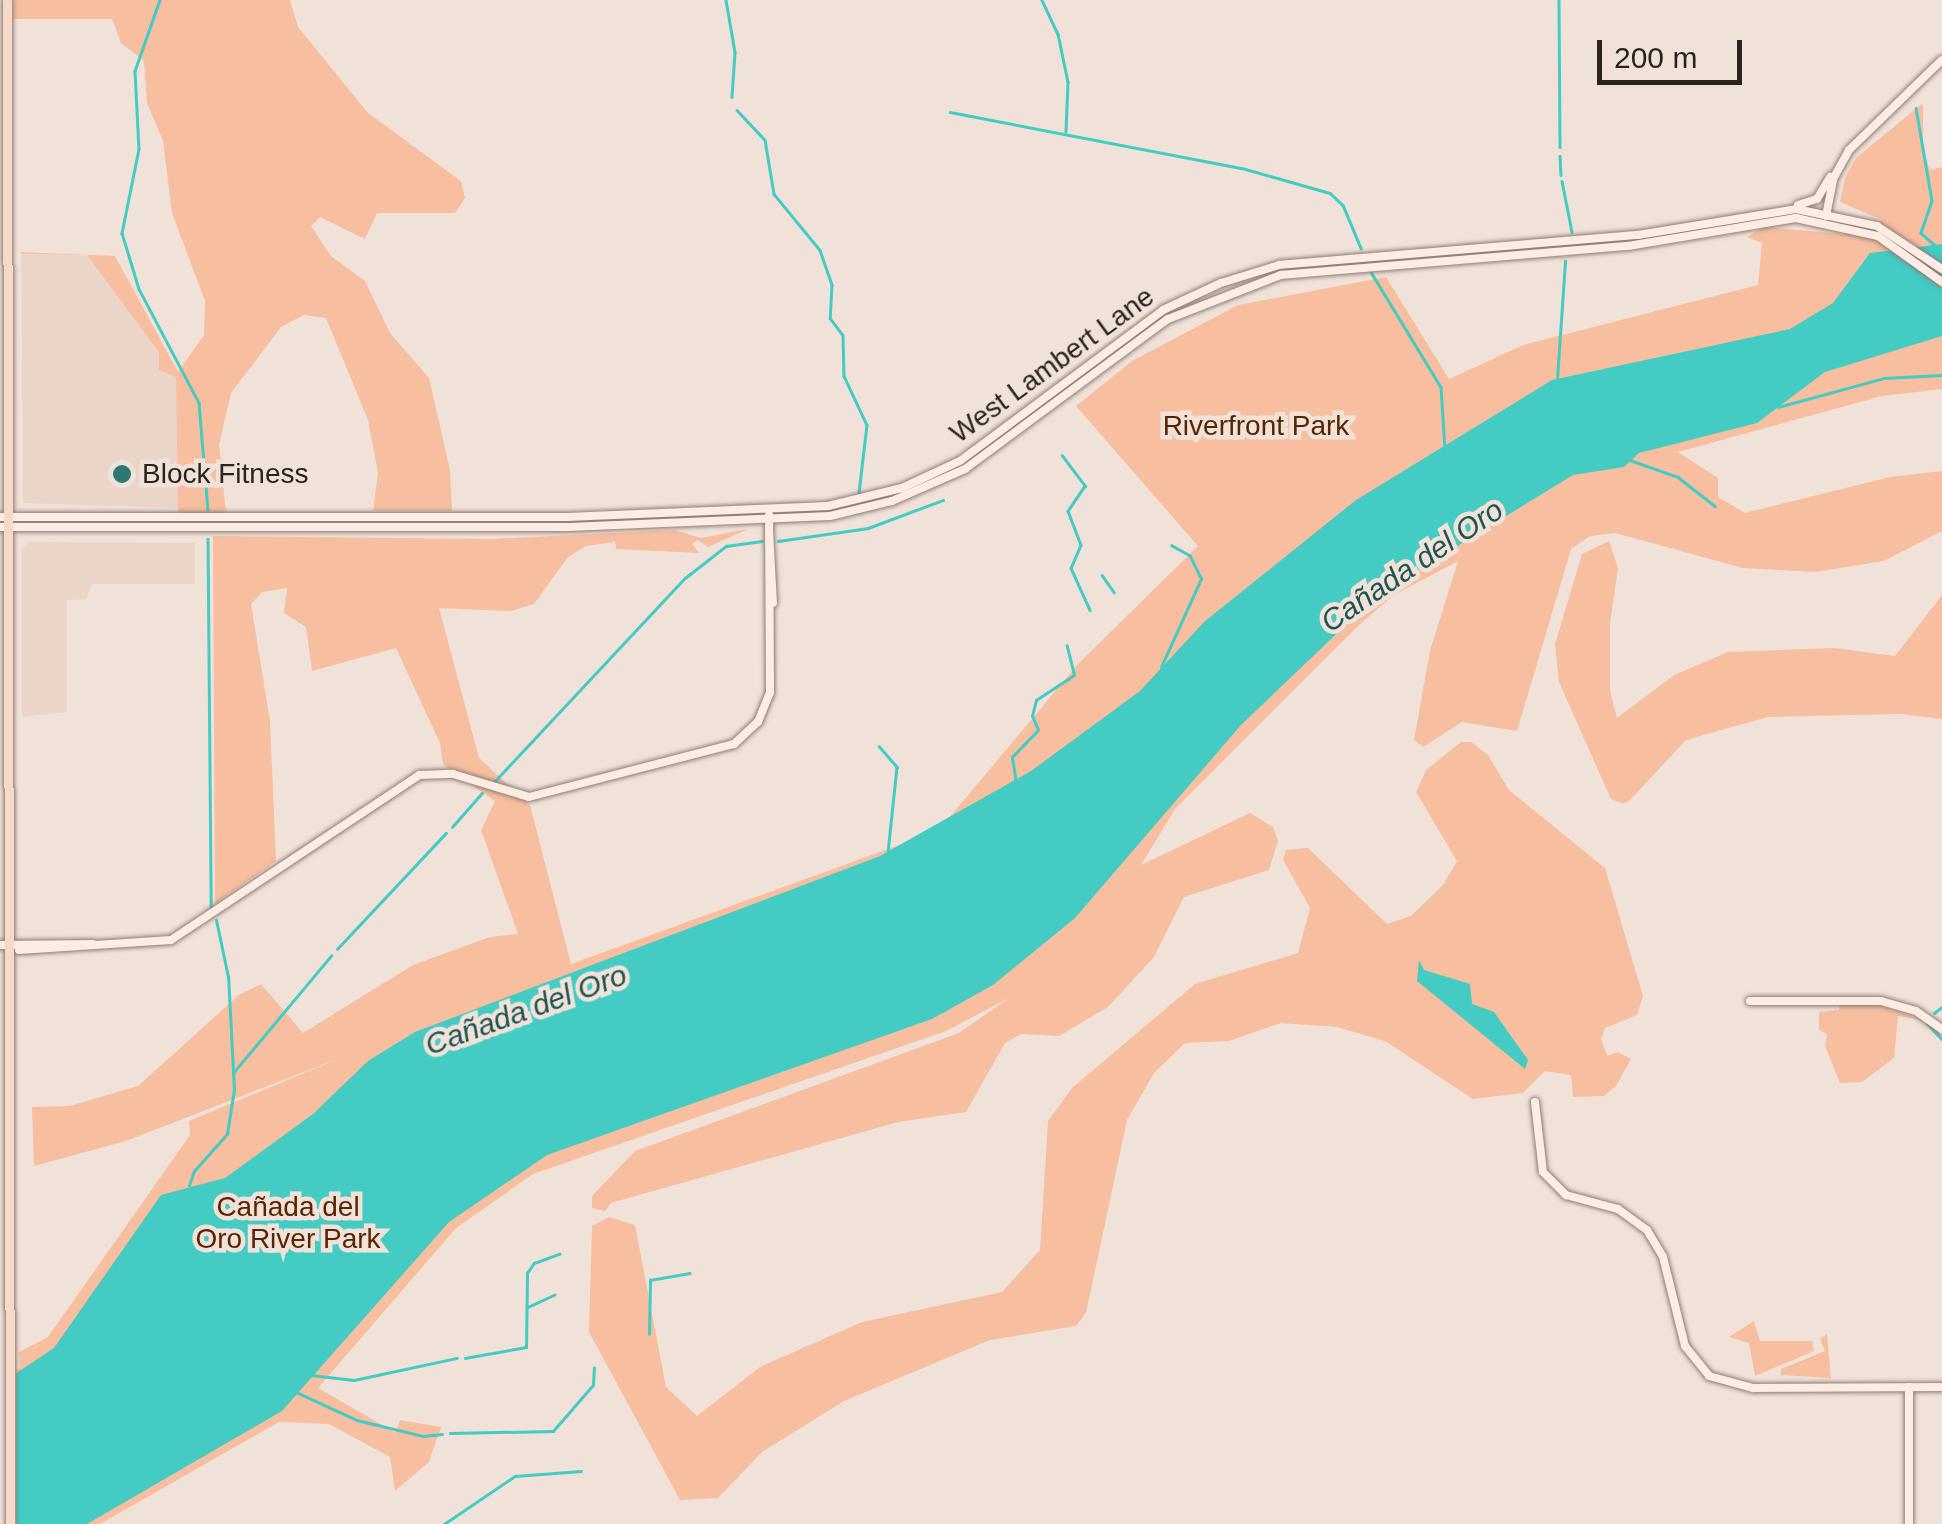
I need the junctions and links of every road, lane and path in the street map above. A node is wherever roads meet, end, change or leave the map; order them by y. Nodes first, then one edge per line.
1 (5, 0) edge
2 (1942, 60) edge
3 (1840, 162) junction
4 (1774, 210) junction
5 (1828, 218) junction
6 (1716, 220) junction
7 (1671, 239) junction
8 (3, 261) edge
9 (1942, 269) edge
10 (1942, 282) edge
11 (769, 515) junction
12 (5, 522) edge
13 (98, 946) junction
14 (13, 947) junction
15 (1750, 1001) dead end
16 (1942, 1029) edge
17 (1536, 1102) dead end
18 (1942, 1386) edge
19 (1909, 1387) junction
20 (10, 1524) edge
21 (1908, 1524) edge

1 - 8 main road
2 - 3 main road
3 - 4 main road
3 - 5 main road
4 - 5 main road, West Lambert Lane
4 - 6 main road, West Lambert Lane
5 - 7 main road, West Lambert Lane
5 - 9 main road
5 - 10 main road
6 - 7 main road
6 - 11 main road, West Lambert Lane
7 - 11 main road, West Lambert Lane
8 - 12 main road
11 - 12 main road, West Lambert Lane
11 - 13 main road
12 - 14 main road
13 - 14 main road
13 - 14 main road
14 - 20 main road
15 - 16 main road
17 - 19 main road
18 - 19 main road
19 - 21 main road

